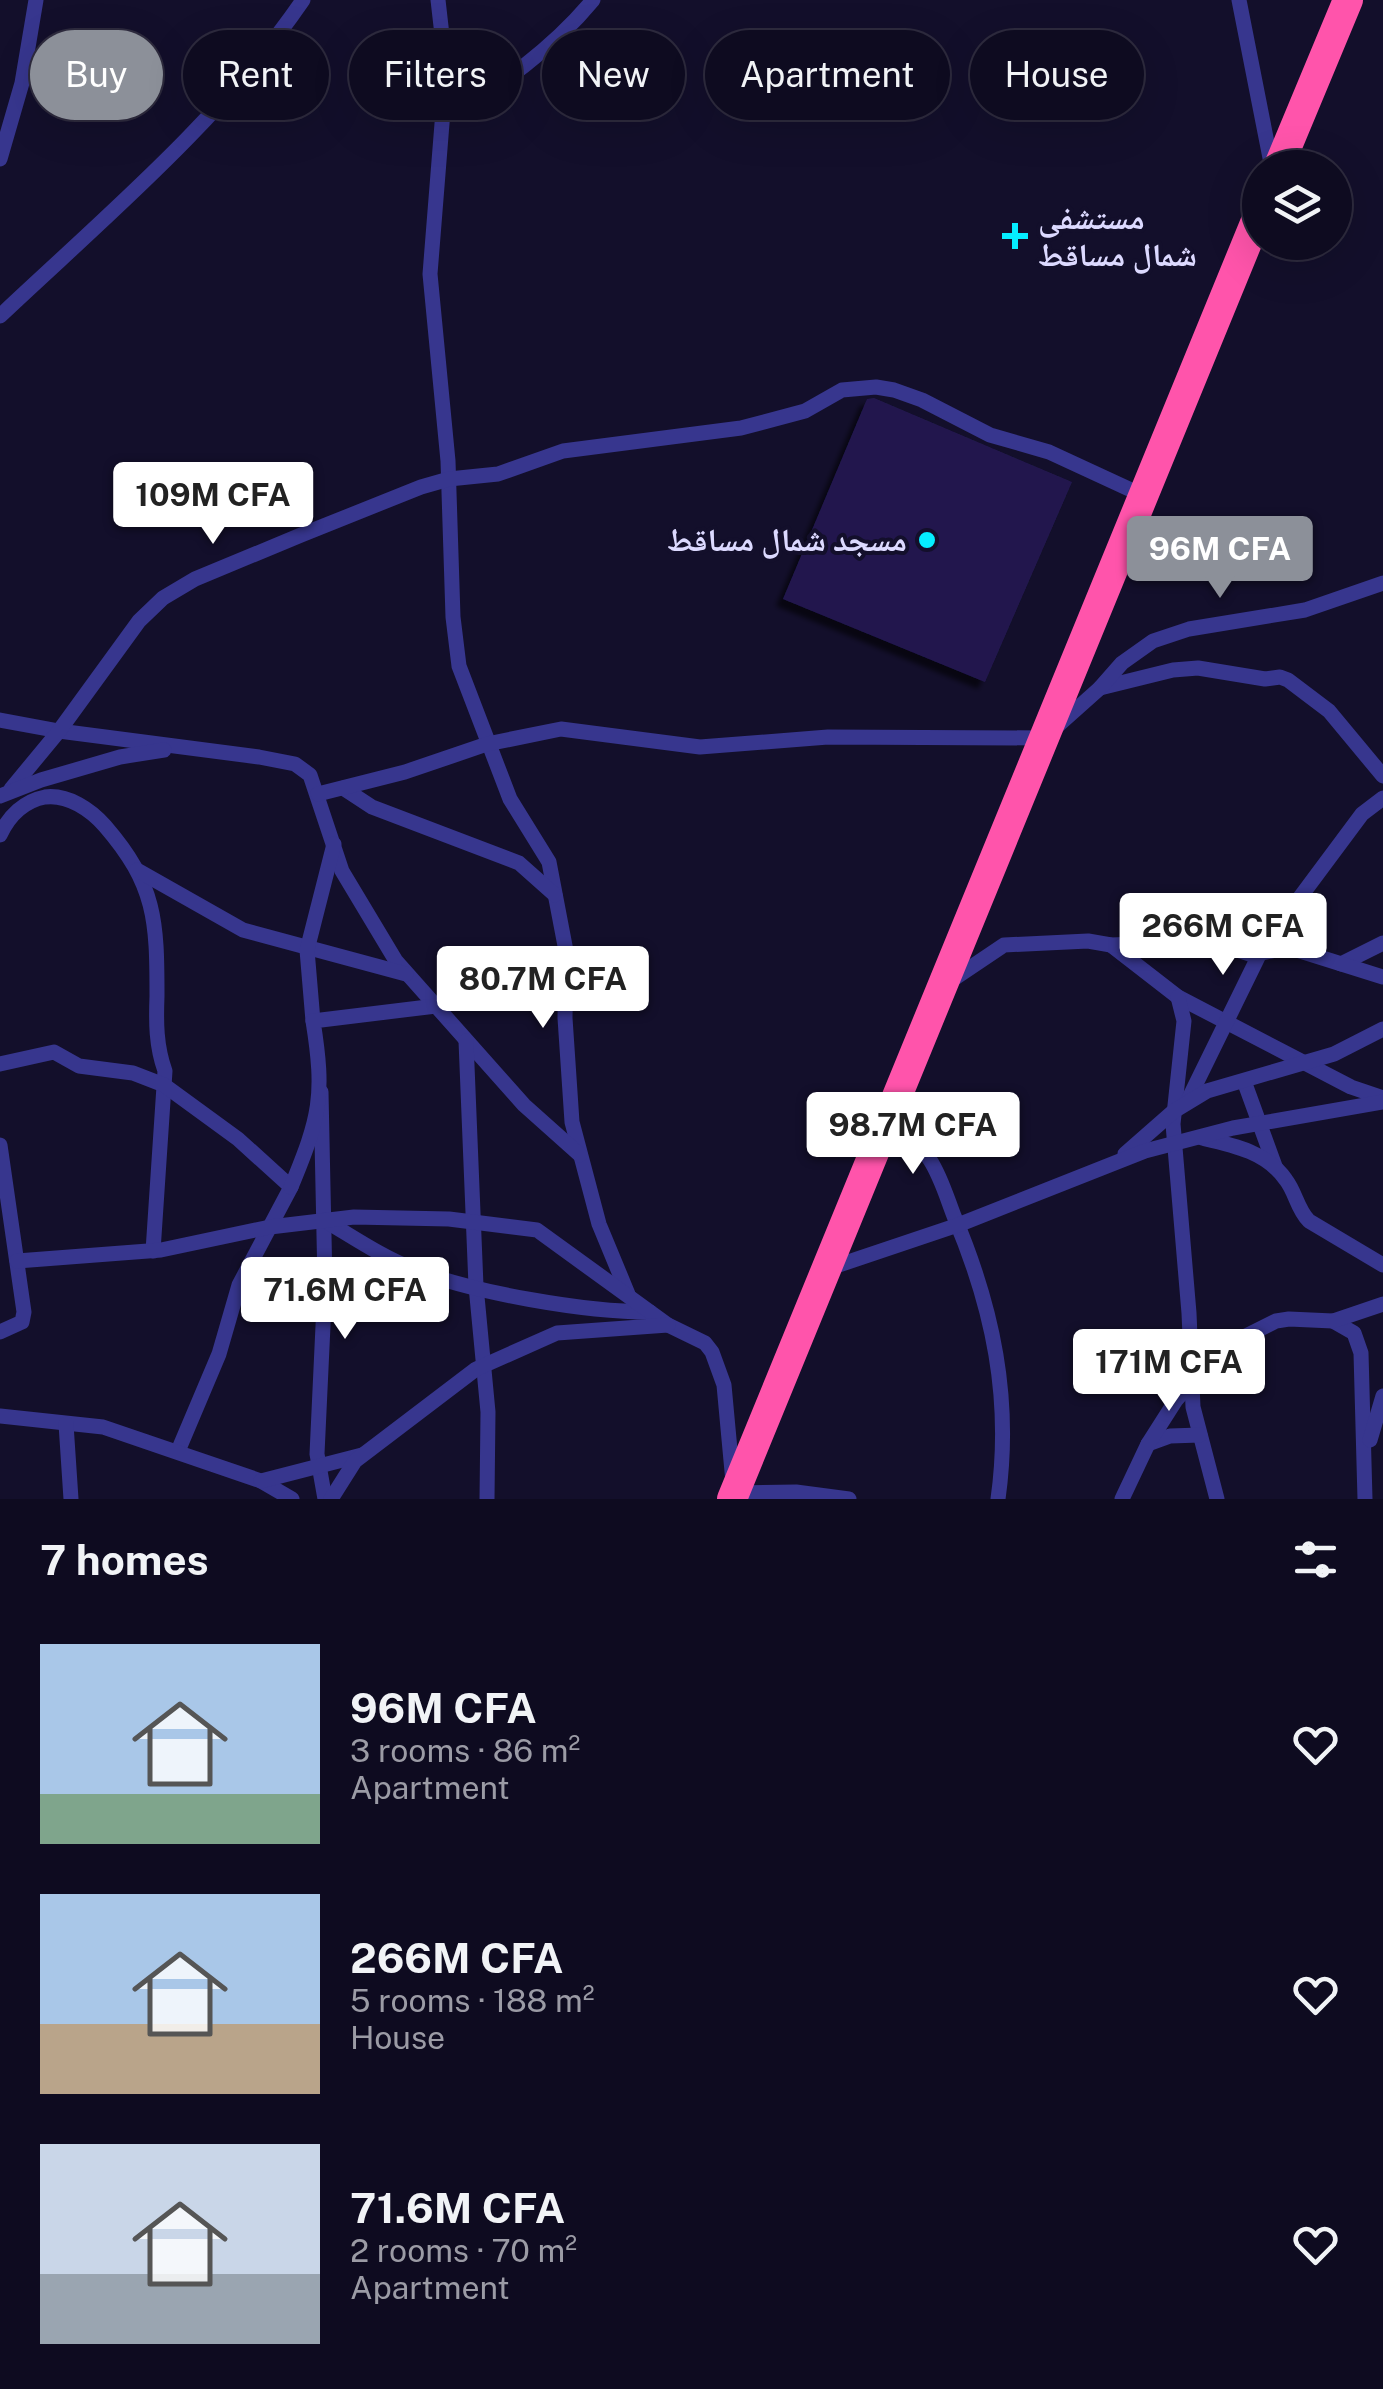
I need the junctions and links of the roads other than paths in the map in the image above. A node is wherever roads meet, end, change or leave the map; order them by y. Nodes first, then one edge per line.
1 (36, 0) edge
2 (303, 0) edge
3 (438, 0) edge
4 (593, 0) edge
5 (1238, 0) edge
6 (1348, 0) edge
7 (441, 30) edge
8 (522, 67) edge
9 (442, 120) edge
10 (1271, 150) edge
11 (1283, 150) edge
12 (0, 159) edge
13 (1242, 254) edge
14 (0, 316) edge
15 (449, 480) junction
16 (1142, 495) junction
17 (1383, 583) edge
18 (1100, 688) junction
19 (0, 716) edge
20 (59, 731) junction
21 (1044, 738) junction
22 (487, 744) junction
23 (178, 747) junction
24 (1383, 776) edge
25 (66, 777) junction
26 (342, 788) junction
27 (6, 792) edge
28 (318, 794) junction
29 (41, 798) junction
30 (1383, 798) edge
31 (79, 804) junction
32 (0, 834) edge
33 (334, 844) junction
34 (137, 870) junction
35 (555, 895) junction
36 (1383, 943) edge
37 (1110, 945) junction
38 (308, 946) junction
39 (1260, 954) junction
40 (1341, 964) junction
41 (408, 974) junction
42 (1383, 977) edge
43 (943, 986) junction
44 (1178, 996) junction
45 (436, 1006) junction
46 (313, 1021) junction
47 (1225, 1022) junction
48 (1383, 1029) edge
49 (466, 1041) junction
50 (0, 1064) edge
51 (1304, 1064) junction
52 (1244, 1081) junction
53 (164, 1085) junction
54 (321, 1092) junction
55 (1188, 1100) junction
56 (1383, 1100) edge
57 (1174, 1111) junction
58 (890, 1114) junction
59 (1261, 1122) junction
60 (1200, 1137) junction
61 (0, 1145) edge
62 (1174, 1145) junction
63 (581, 1157) junction
64 (1118, 1160) junction
65 (1275, 1167) junction
66 (291, 1187) junction
67 (324, 1220) junction
68 (474, 1222) junction
69 (958, 1226) junction
70 (270, 1228) junction
71 (154, 1251) junction
72 (17, 1261) junction
73 (1383, 1266) edge
74 (826, 1269) junction
75 (476, 1286) junction
76 (628, 1294) junction
77 (1383, 1304) edge
78 (650, 1312) junction
79 (1334, 1321) junction
80 (668, 1325) junction
81 (0, 1332) edge
82 (482, 1366) junction
83 (1191, 1381) junction
84 (1383, 1396) edge
85 (0, 1416) edge
86 (66, 1424) junction
87 (1200, 1435) junction
88 (1148, 1444) junction
89 (178, 1451) junction
90 (366, 1454) junction
91 (1366, 1454) junction
92 (318, 1467) junction
93 (261, 1480) junction
94 (733, 1496) edge
95 (71, 1499) edge
96 (292, 1499) edge
97 (328, 1499) edge
98 (487, 1499) edge
99 (849, 1499) edge
100 (998, 1499) edge
101 (1122, 1499) edge
102 (1217, 1499) edge
103 (1364, 1499) edge

1 - 12 street
2 - 14 street
3 - 7 street
4 - 8 street
5 - 10 street
6 - 11 highway
9 - 15 street
13 - 16 highway
15 - 16 street
15 - 20 street
15 - 22 street
16 - 21 highway
17 - 18 street
18 - 21 street
18 - 24 street
19 - 20 street
20 - 23 street
20 - 27 street
21 - 22 street
21 - 43 highway
22 - 26 street
22 - 35 street
23 - 25 street
23 - 28 street
25 - 27 street
25 - 29 street
25 - 31 street
26 - 28 street
26 - 35 street
28 - 33 street
29 - 31 street
29 - 32 street
30 - 39 street
31 - 34 street
33 - 38 street
33 - 41 street
34 - 38 street
34 - 53 street
35 - 63 street
36 - 40 street
37 - 39 street
37 - 43 street
37 - 44 street
38 - 41 street
38 - 46 street
39 - 40 street
39 - 47 street
40 - 42 street
41 - 45 street
43 - 58 highway
44 - 47 street
44 - 57 street
45 - 46 street
45 - 49 street
46 - 54 street
47 - 51 street
47 - 55 street
48 - 51 street
49 - 63 street
49 - 68 street
50 - 53 street
51 - 52 street
51 - 56 street
52 - 55 street
52 - 59 street
53 - 66 street
53 - 71 street
54 - 66 street
54 - 67 street
55 - 57 street
56 - 59 street
57 - 62 street
57 - 64 street
58 - 69 street
58 - 74 highway
59 - 60 street
59 - 65 street
60 - 62 street
60 - 65 street
61 - 72 street
62 - 64 street
62 - 83 street
63 - 76 street
64 - 69 street
65 - 73 street
66 - 70 street
67 - 68 street
67 - 70 street
67 - 75 street
67 - 92 street
68 - 75 street
68 - 76 street
69 - 74 street
69 - 100 street
70 - 71 street
70 - 89 street
71 - 72 street
72 - 81 street
74 - 94 highway
75 - 78 street
75 - 82 street
76 - 78 street
77 - 79 street
78 - 80 street
79 - 83 street
79 - 91 street
80 - 82 street
80 - 94 street
82 - 90 street
82 - 98 street
83 - 87 street
83 - 88 street
84 - 91 street
85 - 86 street
86 - 89 street
86 - 95 street
87 - 88 street
87 - 102 street
88 - 101 street
89 - 93 street
90 - 92 street
90 - 97 street
91 - 103 street
92 - 93 street
92 - 97 street
93 - 96 street
94 - 99 street

